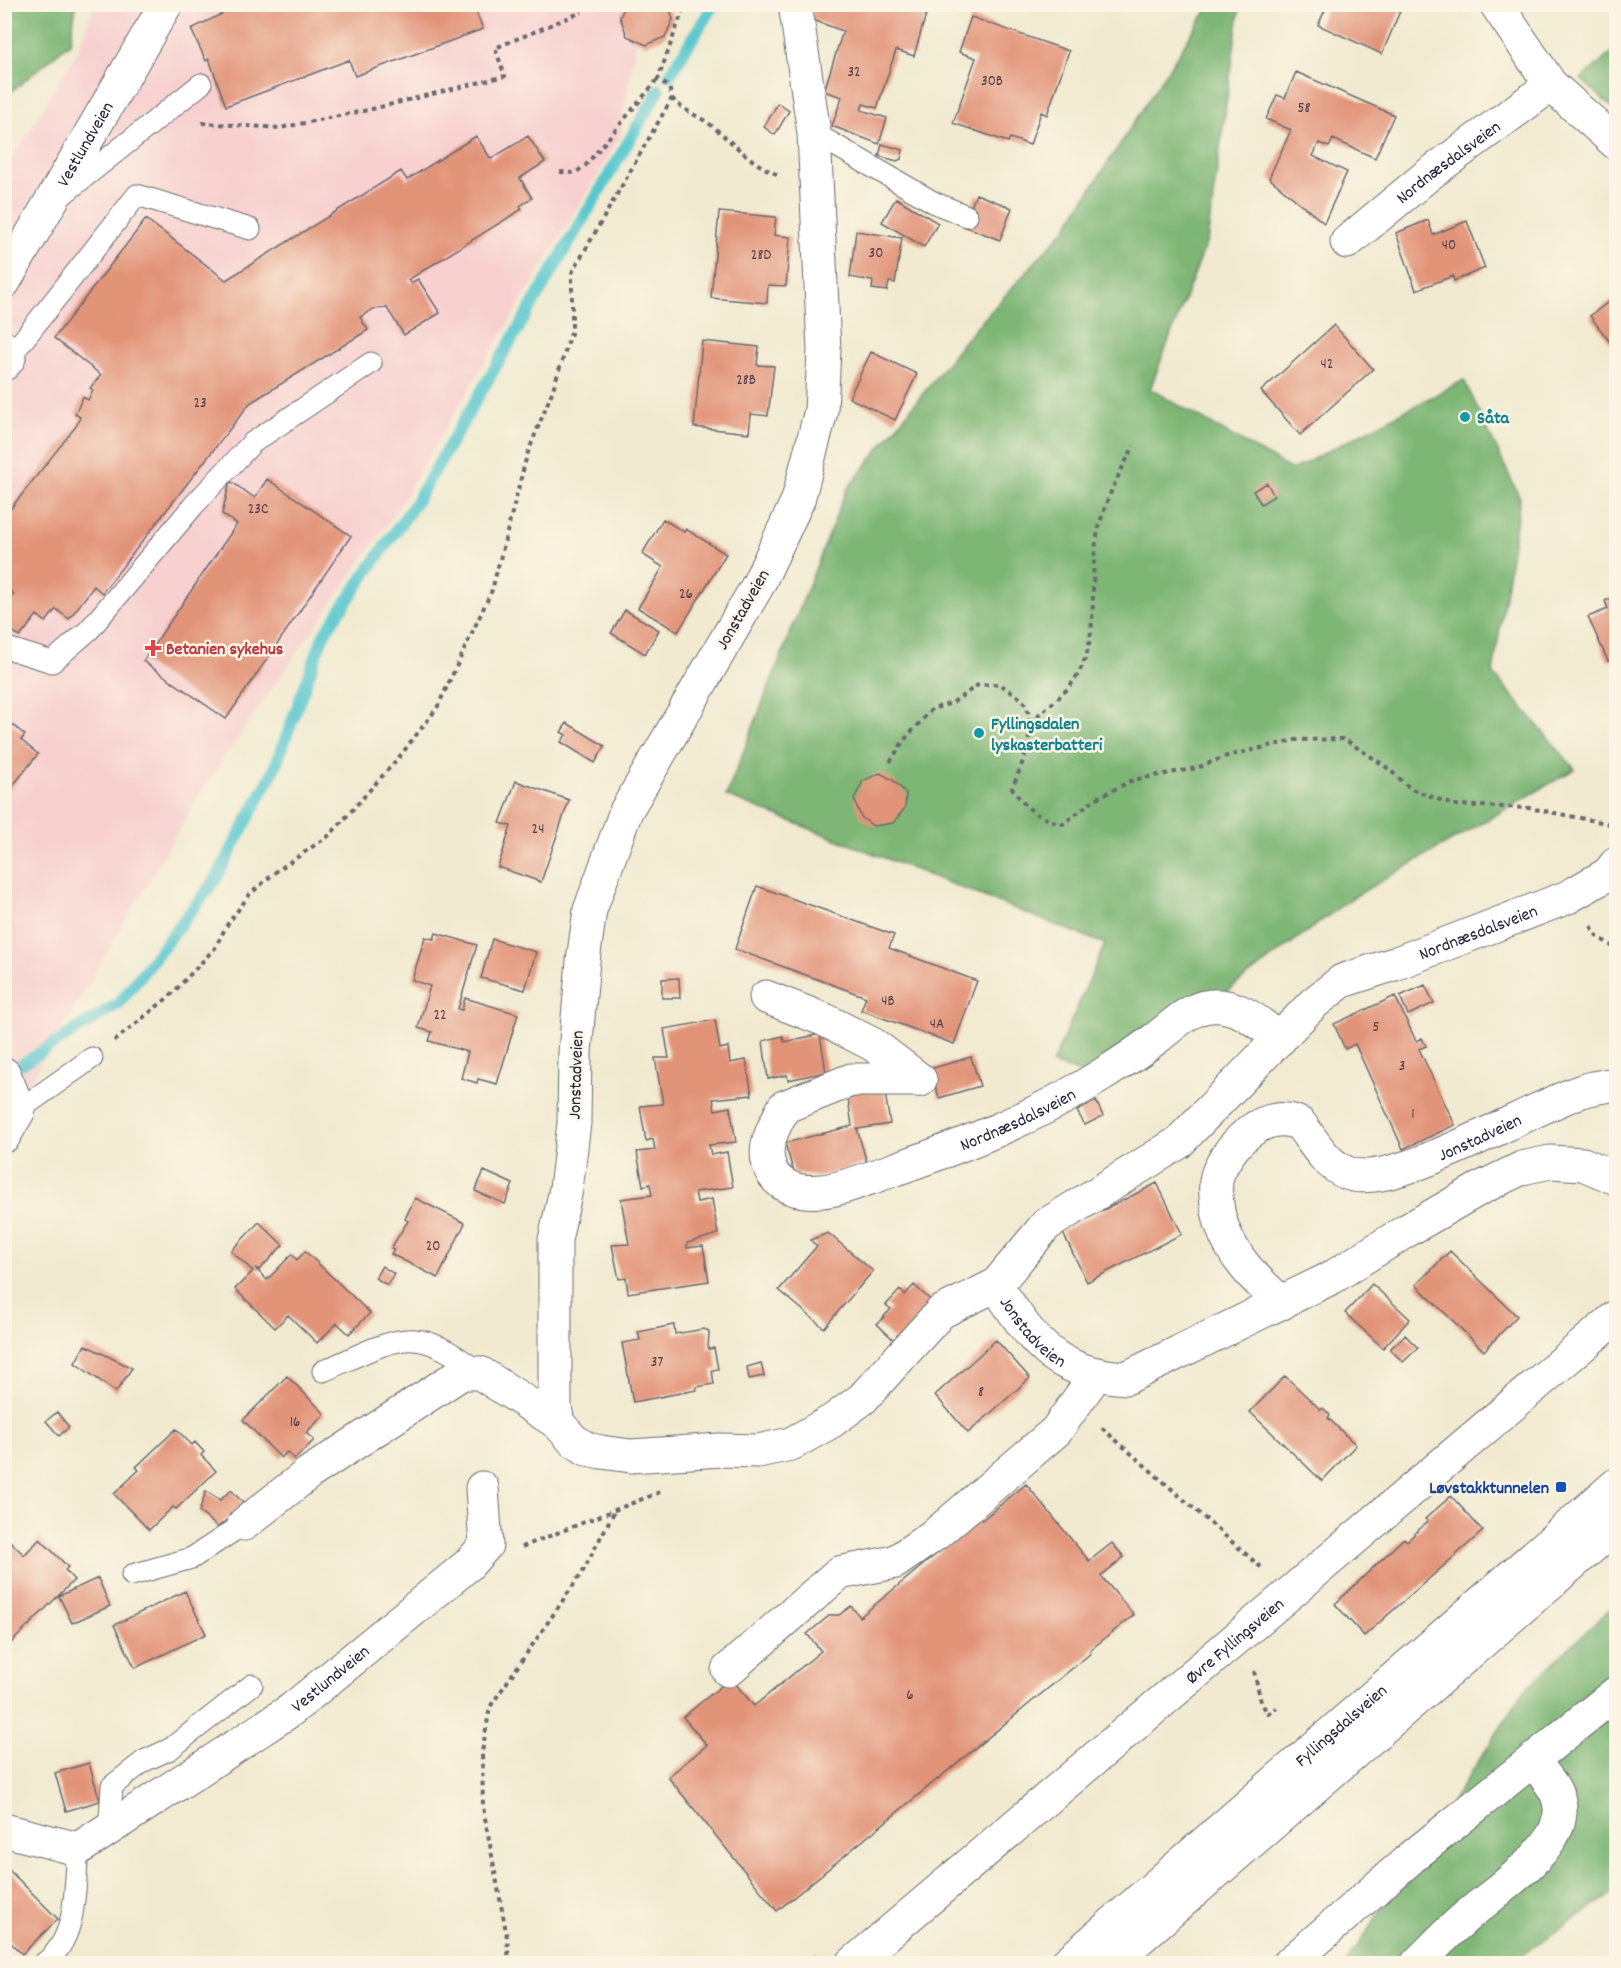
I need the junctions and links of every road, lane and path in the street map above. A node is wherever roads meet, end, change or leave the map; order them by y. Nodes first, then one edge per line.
1 (166, 4) edge
2 (685, 4) edge
3 (795, 4) edge
4 (1496, 4) edge
5 (582, 12) dead end
6 (658, 79) junction
7 (201, 84) dead end
8 (1551, 85) junction
9 (672, 98) junction
10 (156, 120) junction
11 (814, 133) junction
12 (1617, 143) edge
13 (560, 172) dead end
14 (816, 176) junction
15 (50, 205) junction
16 (966, 216) dead end
17 (250, 229) dead end
18 (1347, 242) dead end
19 (4, 282) edge
20 (6, 357) edge
21 (371, 363) dead end
22 (1134, 446) dead end
23 (4, 648) edge
24 (1030, 722) junction
25 (891, 762) dead end
26 (1617, 825) edge
27 (1617, 864) edge
28 (766, 997) dead end
29 (1280, 1040) junction
30 (92, 1058) joint
31 (4, 1074) edge
32 (1617, 1084) edge
33 (12, 1123) edge
34 (1617, 1178) edge
35 (996, 1285) junction
36 (1282, 1303) junction
37 (1617, 1317) edge
38 (323, 1371) dead end
39 (480, 1373) junction
40 (1095, 1376) junction
41 (1076, 1406) junction
42 (558, 1423) junction
43 (1617, 1485) edge
44 (482, 1488) dead end
45 (662, 1491) dead end
46 (614, 1512) junction
47 (244, 1524) joint
48 (1617, 1526) edge
49 (486, 1545) junction
50 (1265, 1570) dead end
51 (132, 1575) dead end
52 (728, 1670) dead end
53 (1254, 1671) dead end
54 (252, 1685) dead end
55 (1617, 1693) edge
56 (1277, 1708) dead end
57 (1533, 1761) junction
58 (114, 1827) junction
59 (4, 1830) edge
60 (78, 1849) junction
61 (43, 1964) edge
62 (508, 1964) edge
63 (852, 1964) edge
64 (1066, 1964) edge
65 (1110, 1964) edge
66 (1289, 1964) edge
67 (1417, 1964) edge

1 - 15 street, Vestlundveien
2 - 6 path
3 - 11 street, Jonstadveien
4 - 8 street
5 - 10 path
6 - 9 path
6 - 13 path
7 - 10 lane
8 - 12 street
8 - 18 street, Nordnæsdalsveien
9 - 14 path
9 - 30 path
10 - 15 lane
11 - 14 street, Jonstadveien
11 - 16 lane
14 - 42 street, Jonstadveien
15 - 19 street, Vestlundveien
17 - 20 lane
21 - 23 lane
22 - 24 path
24 - 25 path
24 - 26 path
27 - 29 street, Nordnæsdalsveien
28 - 29 street, Nordnæsdalsveien
29 - 35 street, Nordnæsdalsveien
30 - 33 lane
31 - 33 street
32 - 36 street, Jonstadveien
34 - 36 street, Jonstadveien
35 - 40 street, Jonstadveien
35 - 42 street, Jonstadveien
36 - 40 street, Jonstadveien
37 - 63 street, Øvre Fyllingsveien
38 - 39 lane
39 - 42 street
39 - 47 street
40 - 41 street
41 - 50 path
41 - 52 street
43 - 64 street, Fyllingsdalsveien
44 - 49 street
45 - 46 path
46 - 49 path
46 - 62 path
47 - 51 lane
48 - 65 street, Fyllingsdalsveien
49 - 58 street, Vestlundveien
53 - 56 path
54 - 58 lane
55 - 57 street
57 - 66 street
57 - 67 street
58 - 60 street, Vestlundveien
59 - 60 street
60 - 61 lane

